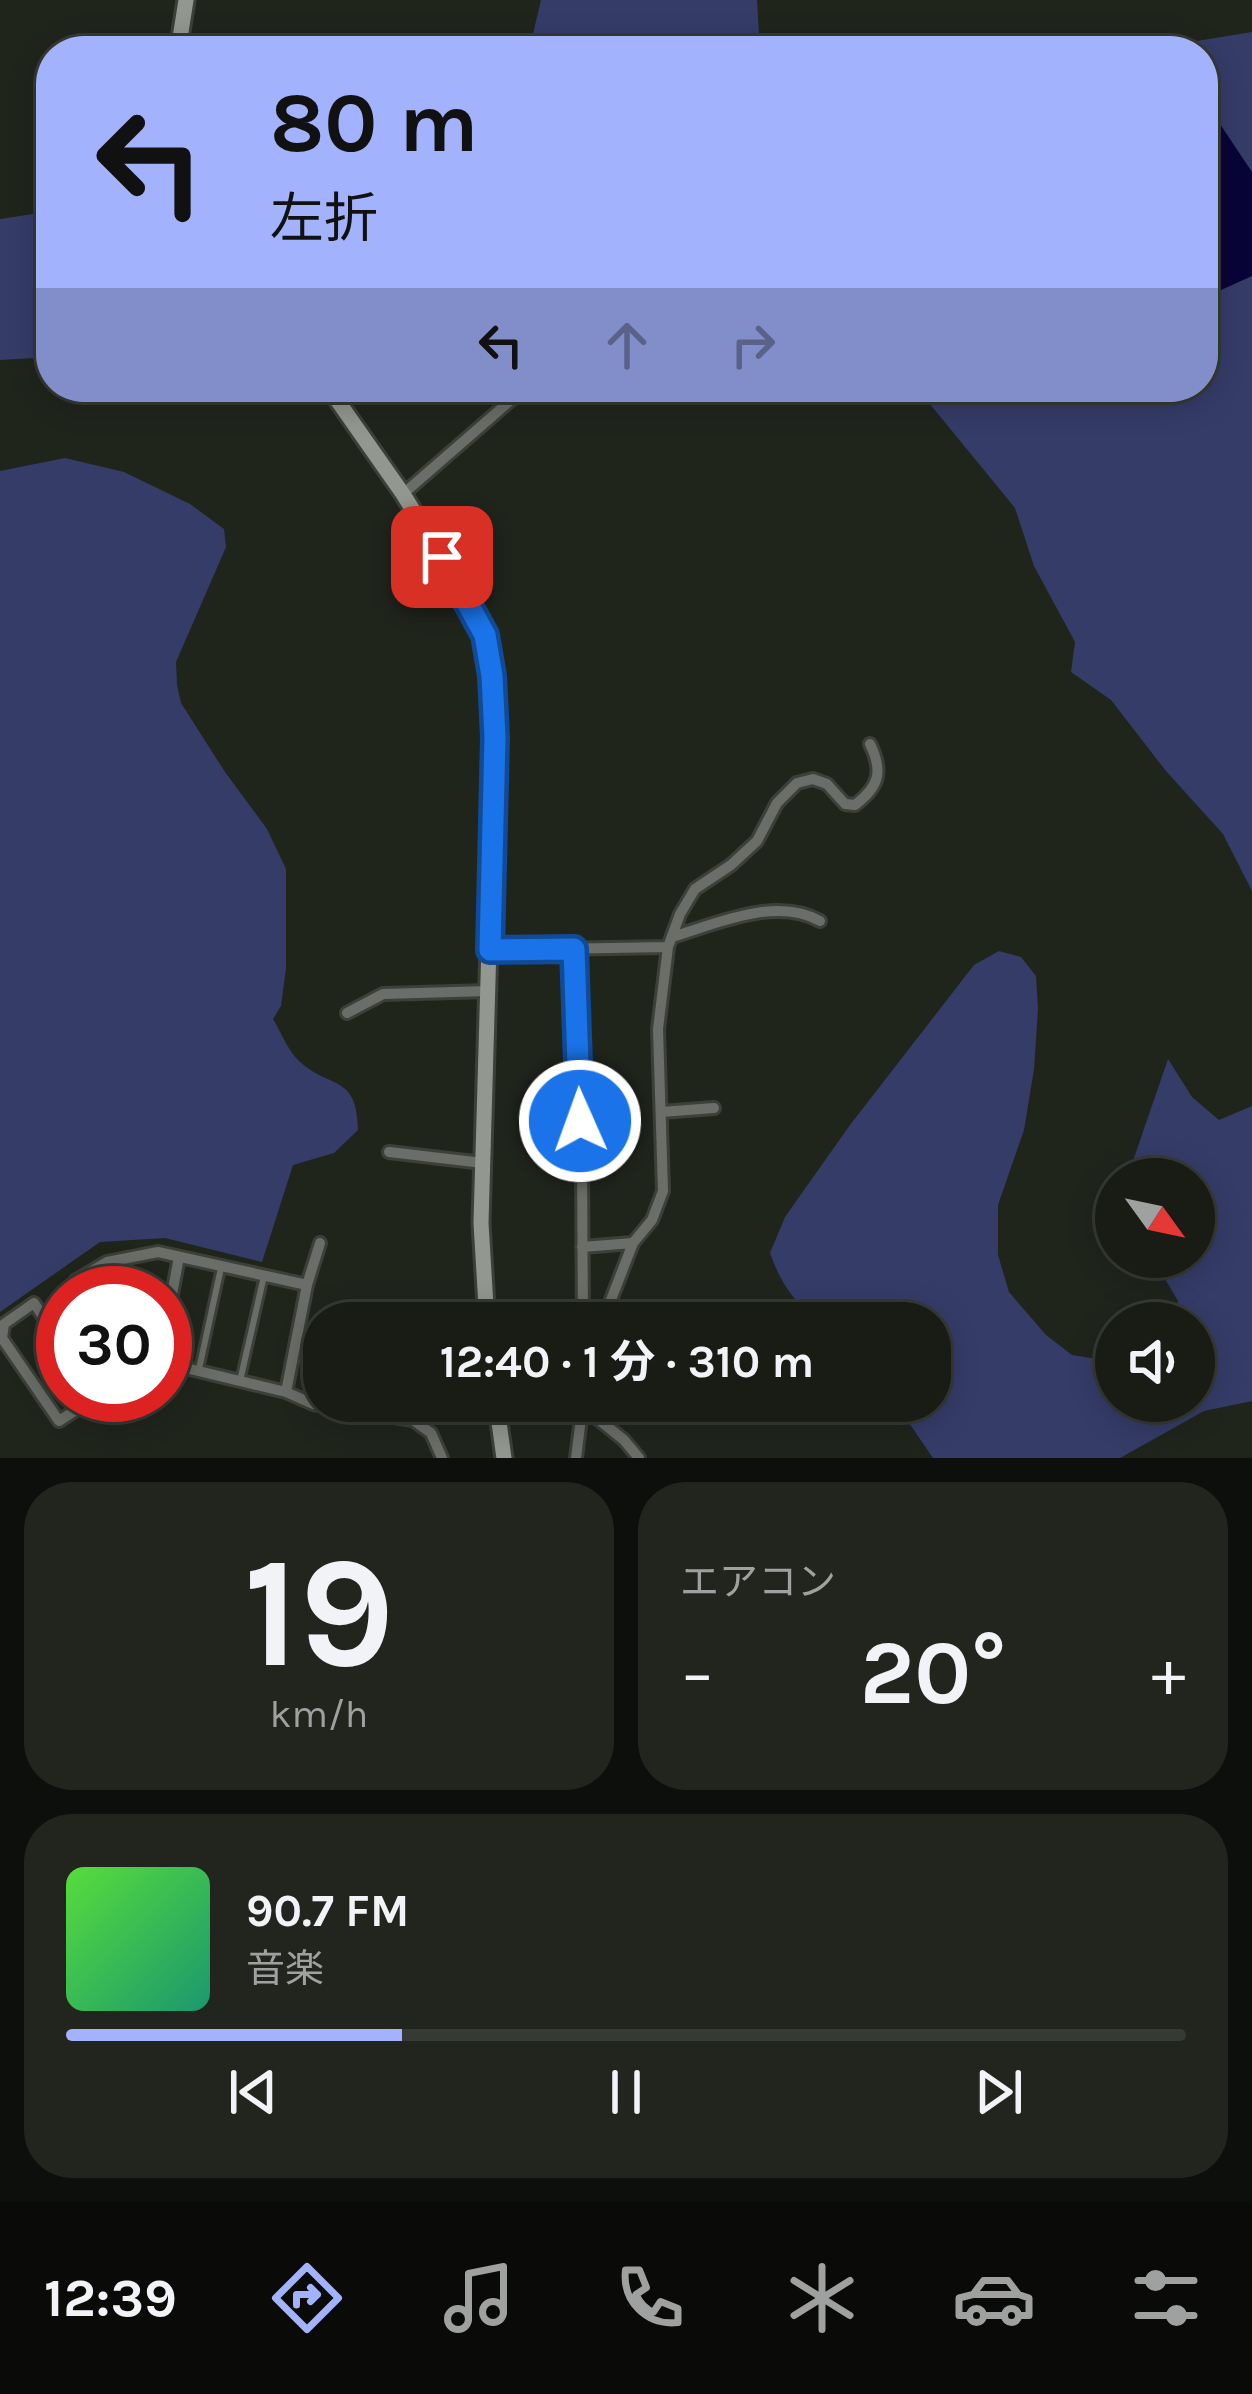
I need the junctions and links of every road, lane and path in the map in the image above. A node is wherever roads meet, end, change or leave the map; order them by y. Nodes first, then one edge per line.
1 (186, 0) edge
2 (180, 36) edge
3 (339, 402) edge
4 (509, 402) edge
5 (403, 494) junction
6 (870, 744) dead end
7 (820, 920) dead end
8 (670, 942) junction
9 (574, 949) junction
10 (490, 950) junction
11 (488, 991) junction
12 (347, 1013) dead end
13 (714, 1108) dead end
14 (661, 1112) junction
15 (389, 1152) dead end
16 (483, 1162) junction
17 (320, 1243) dead end
18 (633, 1243) junction
19 (582, 1247) junction
20 (179, 1257) junction
21 (100, 1266) edge
22 (177, 1266) edge
23 (221, 1268) junction
24 (264, 1276) junction
25 (307, 1285) junction
26 (485, 1302) edge
27 (583, 1302) edge
28 (610, 1302) edge
29 (36, 1306) edge
30 (192, 1369) edge
31 (199, 1371) junction
32 (240, 1381) junction
33 (36, 1388) edge
34 (286, 1392) junction
35 (499, 1422) edge
36 (582, 1422) edge
37 (606, 1422) edge
38 (442, 1458) edge
39 (504, 1458) edge
40 (576, 1458) edge
41 (639, 1458) edge

1 - 2 street
3 - 5 street
4 - 5 street
5 - 10 street
6 - 8 street
7 - 8 street
8 - 9 street
8 - 14 street
9 - 10 street
9 - 19 street
10 - 11 street
11 - 12 street
11 - 16 street
13 - 14 street
14 - 18 street
15 - 16 street
16 - 26 street
17 - 25 street
18 - 19 street
18 - 28 street
19 - 27 street
20 - 21 street
20 - 22 street
20 - 23 street
23 - 24 street
23 - 31 lane
24 - 25 street
24 - 32 lane
25 - 34 street
29 - 33 street
30 - 31 street
31 - 32 street
32 - 34 street
34 - 38 street
35 - 39 street
36 - 40 street
37 - 41 street

